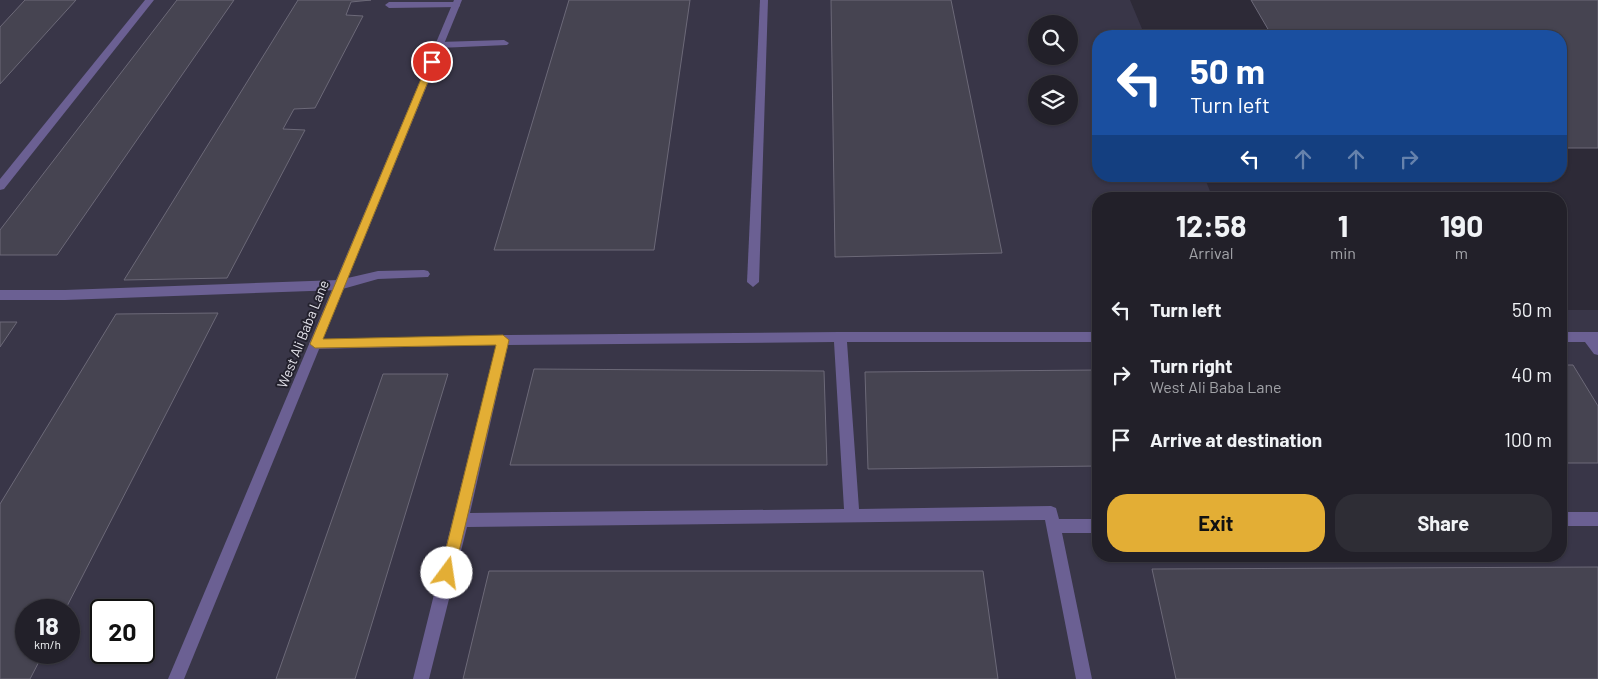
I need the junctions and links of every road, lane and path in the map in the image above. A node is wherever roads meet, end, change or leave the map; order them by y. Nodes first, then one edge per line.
1 (150, 0) edge
2 (764, 0) edge
3 (457, 2) edge
4 (389, 5) dead end
5 (504, 43) dead end
6 (439, 45) junction
7 (0, 186) edge
8 (424, 274) dead end
9 (753, 282) dead end
10 (339, 285) junction
11 (0, 295) edge
12 (840, 337) junction
13 (1092, 337) edge
14 (1567, 337) edge
15 (1593, 337) edge
16 (503, 340) junction
17 (315, 344) junction
18 (1598, 350) edge
19 (852, 516) junction
20 (1567, 519) edge
21 (1598, 519) edge
22 (461, 520) junction
23 (1053, 526) junction
24 (1092, 526) edge
25 (176, 679) edge
26 (420, 679) edge
27 (1084, 679) edge

1 - 7 street
2 - 9 street
3 - 4 street
3 - 6 street, West Ali Baba Lane
5 - 6 street
6 - 10 street, West Ali Baba Lane
8 - 10 street
10 - 11 street
10 - 17 street, West Ali Baba Lane
12 - 13 street
12 - 16 street
12 - 19 street
14 - 15 street
15 - 18 street
16 - 17 street
16 - 22 street
17 - 25 street, West Ali Baba Lane
19 - 22 street
19 - 23 street
20 - 21 street
22 - 26 street
23 - 24 street
23 - 27 street

